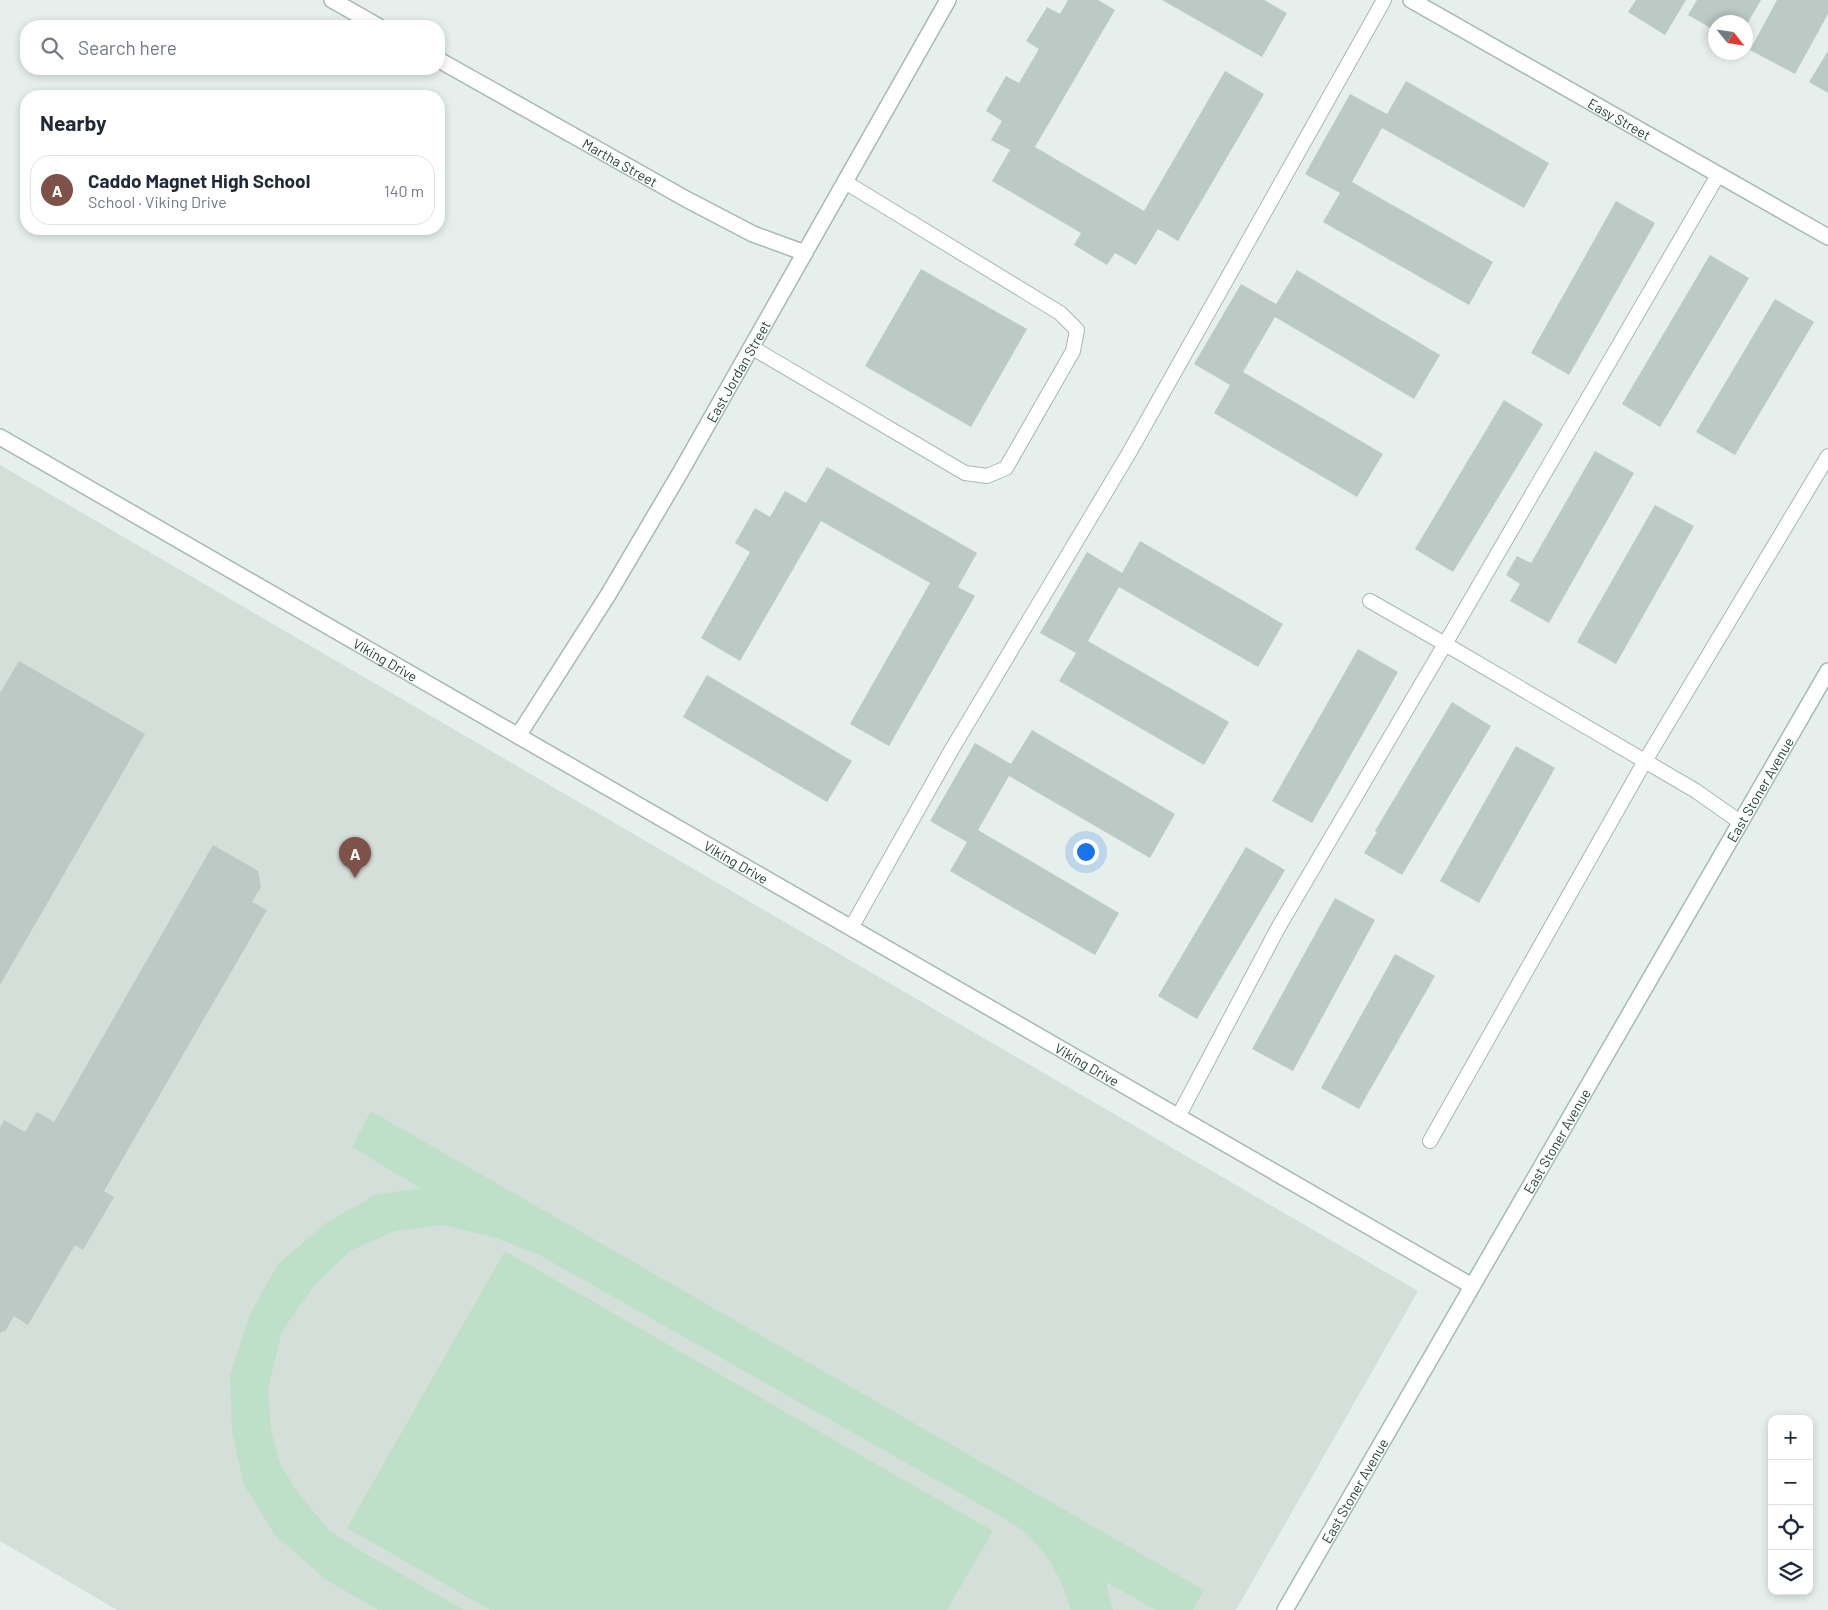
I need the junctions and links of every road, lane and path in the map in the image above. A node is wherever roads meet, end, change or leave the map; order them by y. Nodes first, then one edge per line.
1 (332, 0) edge
2 (948, 0) edge
3 (1384, 0) edge
4 (1411, 0) edge
5 (367, 20) edge
6 (445, 63) edge
7 (1718, 175) junction
8 (845, 182) junction
9 (1828, 237) edge
10 (805, 253) junction
11 (751, 348) junction
12 (0, 437) edge
13 (1828, 456) edge
14 (1370, 601) dead end
15 (1445, 644) junction
16 (1828, 671) edge
17 (518, 736) junction
18 (1645, 761) junction
19 (1740, 822) junction
20 (851, 928) junction
21 (1178, 1116) junction
22 (1430, 1141) dead end
23 (1472, 1286) junction
24 (1285, 1610) edge

1 - 5 street
2 - 8 street, East Jordan Street
3 - 20 lane
4 - 7 street, Easy Street
6 - 10 street, Martha Street
7 - 9 street, Easy Street
7 - 15 lane
8 - 10 street, East Jordan Street
8 - 11 lane
10 - 11 street, East Jordan Street
11 - 17 street, East Jordan Street
12 - 17 street, Viking Drive
13 - 18 lane
14 - 15 lane
15 - 18 lane
15 - 21 lane
16 - 19 street, East Stoner Avenue
17 - 20 street, Viking Drive
18 - 19 lane
18 - 22 lane
19 - 23 street, East Stoner Avenue
20 - 21 street, Viking Drive
21 - 23 street, Viking Drive
23 - 24 street, East Stoner Avenue

